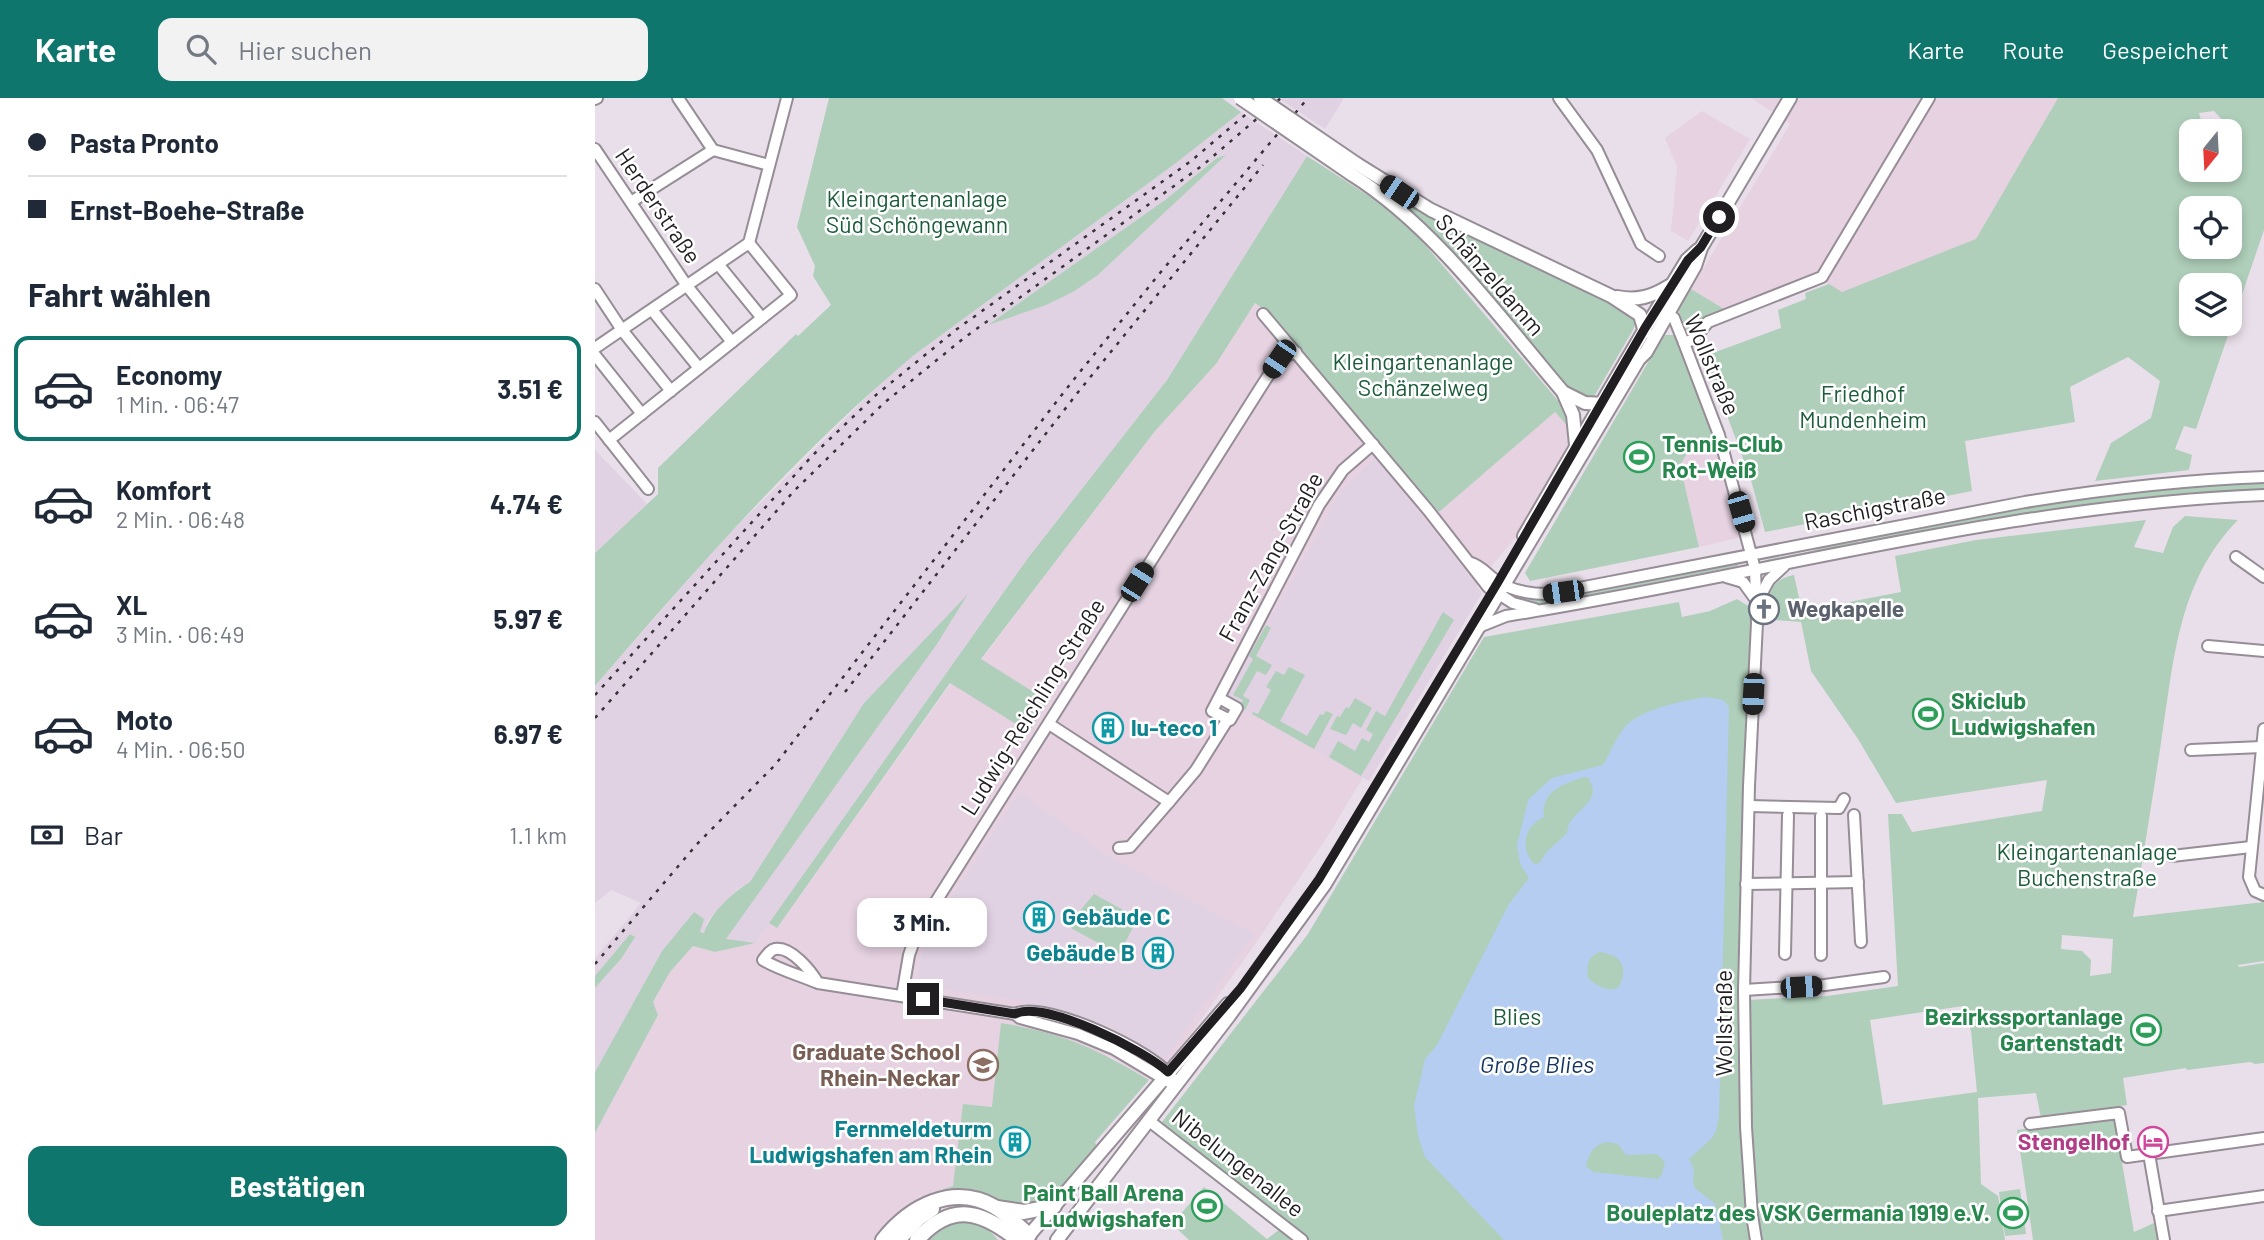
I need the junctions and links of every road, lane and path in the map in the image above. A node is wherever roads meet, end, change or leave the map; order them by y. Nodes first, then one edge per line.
1 (678, 98) edge
2 (787, 98) edge
3 (1240, 98) edge
4 (1260, 98) edge
5 (1559, 98) edge
6 (1790, 98) edge
7 (1929, 98) edge
8 (713, 150) junction
9 (596, 152) edge
10 (769, 165) junction
11 (1354, 169) junction
12 (631, 202) junction
13 (749, 243) junction
14 (1701, 247) junction
15 (1659, 256) dead end
16 (718, 264) junction
17 (1672, 284) junction
18 (687, 286) junction
19 (595, 289) edge
20 (1611, 296) junction
21 (652, 310) junction
22 (1667, 313) junction
23 (1263, 314) dead end
24 (762, 318) junction
25 (1645, 328) junction
26 (622, 330) junction
27 (732, 342) junction
28 (1685, 342) junction
29 (595, 348) edge
30 (1296, 352) junction
31 (595, 355) edge
32 (1639, 359) junction
33 (699, 368) junction
34 (671, 391) junction
35 (1563, 392) junction
36 (1606, 404) junction
37 (642, 414) junction
38 (595, 422) edge
39 (609, 440) junction
40 (1373, 444) junction
41 (1576, 445) junction
42 (2264, 477) edge
43 (648, 489) dead end
44 (2105, 489) junction
45 (2264, 495) edge
46 (2108, 507) junction
47 (1860, 533) junction
48 (1863, 550) junction
49 (1752, 555) junction
50 (2236, 557) dead end
51 (1790, 563) junction
52 (1755, 569) junction
53 (1720, 575) junction
54 (2264, 577) edge
55 (1499, 589) junction
56 (1757, 603) junction
57 (1539, 610) junction
58 (1481, 626) junction
59 (2208, 646) dead end
60 (2264, 651) edge
61 (1049, 724) junction
62 (2264, 729) edge
63 (2262, 747) junction
64 (2190, 750) dead end
65 (1845, 799) dead end
66 (1169, 802) junction
67 (1748, 806) junction
68 (1788, 815) dead end
69 (1854, 815) dead end
70 (1821, 816) dead end
71 (2251, 847) junction
72 (1119, 848) dead end
73 (2172, 856) dead end
74 (1858, 882) junction
75 (1786, 883) junction
76 (1821, 883) junction
77 (1746, 884) junction
78 (2262, 894) edge
79 (1861, 942) dead end
80 (1785, 954) dead end
81 (1821, 954) dead end
82 (1884, 977) dead end
83 (818, 983) junction
84 (1744, 990) junction
85 (902, 996) junction
86 (1165, 1076) junction
87 (1176, 1085) junction
88 (1148, 1120) junction
89 (2030, 1124) dead end
90 (2264, 1138) edge
91 (2149, 1153) junction
92 (2264, 1196) edge
93 (949, 1199) junction
94 (1054, 1206) junction
95 (2158, 1211) junction
96 (1002, 1221) edge
97 (1067, 1234) edge
98 (1026, 1239) edge
99 (883, 1240) edge
100 (898, 1240) edge
101 (917, 1240) edge
102 (1057, 1240) edge
103 (1302, 1240) edge
104 (1756, 1240) edge
105 (2164, 1240) edge

1 - 8 street
2 - 10 street
3 - 11 main road, Schänzeldamm, bridge
4 - 11 main road, Schänzeldamm, bridge
5 - 15 street
6 - 14 main road
7 - 28 street
8 - 10 street
8 - 12 street
9 - 12 street, Herderstraße
10 - 13 street
11 - 20 main road, Schänzeldamm
11 - 35 main road, Schänzeldamm
12 - 18 street, Herderstraße
13 - 16 street
13 - 24 street
14 - 17 main road
14 - 22 main road
16 - 18 street
16 - 24 street
17 - 20 main road, Schänzeldamm
17 - 25 main road
18 - 21 street
18 - 27 street, Herderstraße
19 - 26 street
20 - 25 main road, Schänzeldamm
21 - 26 street
21 - 33 street
22 - 28 street, Wollstraße
22 - 32 main road
23 - 30 street
24 - 27 street
25 - 32 main road
25 - 36 main road
26 - 29 street
26 - 34 street
27 - 33 street
28 - 49 street, Wollstraße
30 - 40 street
30 - 61 street, Ludwig-Reichling-Straße
31 - 37 street
32 - 36 main road
33 - 34 street
34 - 37 street
35 - 36 main road, Schänzeldamm
35 - 41 main road, Schänzeldamm
36 - 41 main road
36 - 55 main road
37 - 39 street
38 - 39 street
39 - 43 street
40 - 55 street
40 - 66 street, Franz-Zang-Straße
41 - 55 main road
42 - 44 street, Raschigstraße
44 - 46 street
44 - 47 street, Raschigstraße
45 - 46 street, Raschigstraße
46 - 48 street, Raschigstraße
47 - 48 street
47 - 49 street, Raschigstraße
48 - 51 street, Raschigstraße
49 - 52 street, Wollstraße
49 - 55 street, Raschigstraße
50 - 54 street
51 - 52 street, Raschigstraße
51 - 56 street
52 - 53 street, Raschigstraße
52 - 56 street, Wollstraße
53 - 56 street
53 - 57 street, Raschigstraße
55 - 57 street, Raschigstraße
55 - 58 main road
55 - 86 main road
56 - 67 street, Wollstraße
57 - 58 street
58 - 87 main road
59 - 60 street
61 - 66 street
61 - 85 street, Ludwig-Reichling-Straße
62 - 63 street
63 - 64 street
63 - 71 street
65 - 67 street
66 - 72 street, Franz-Zang-Straße
67 - 77 street, Wollstraße
68 - 75 street
69 - 74 street
70 - 76 street
71 - 73 street
71 - 78 street
74 - 76 street
74 - 79 street
75 - 76 street
75 - 77 street
75 - 80 street
76 - 81 street
77 - 84 street, Wollstraße
82 - 84 street
83 - 83 street
83 - 85 street
84 - 104 street, Wollstraße
85 - 86 street
86 - 87 street
86 - 94 main road
87 - 88 main road
88 - 97 main road
88 - 103 street, Nibelungenallee
89 - 91 street
90 - 91 street
91 - 95 street
92 - 95 street
93 - 96 highway
93 - 99 highway
93 - 100 highway
94 - 96 highway
94 - 98 main road
95 - 105 street
96 - 98 highway
96 - 101 highway
97 - 102 main road

